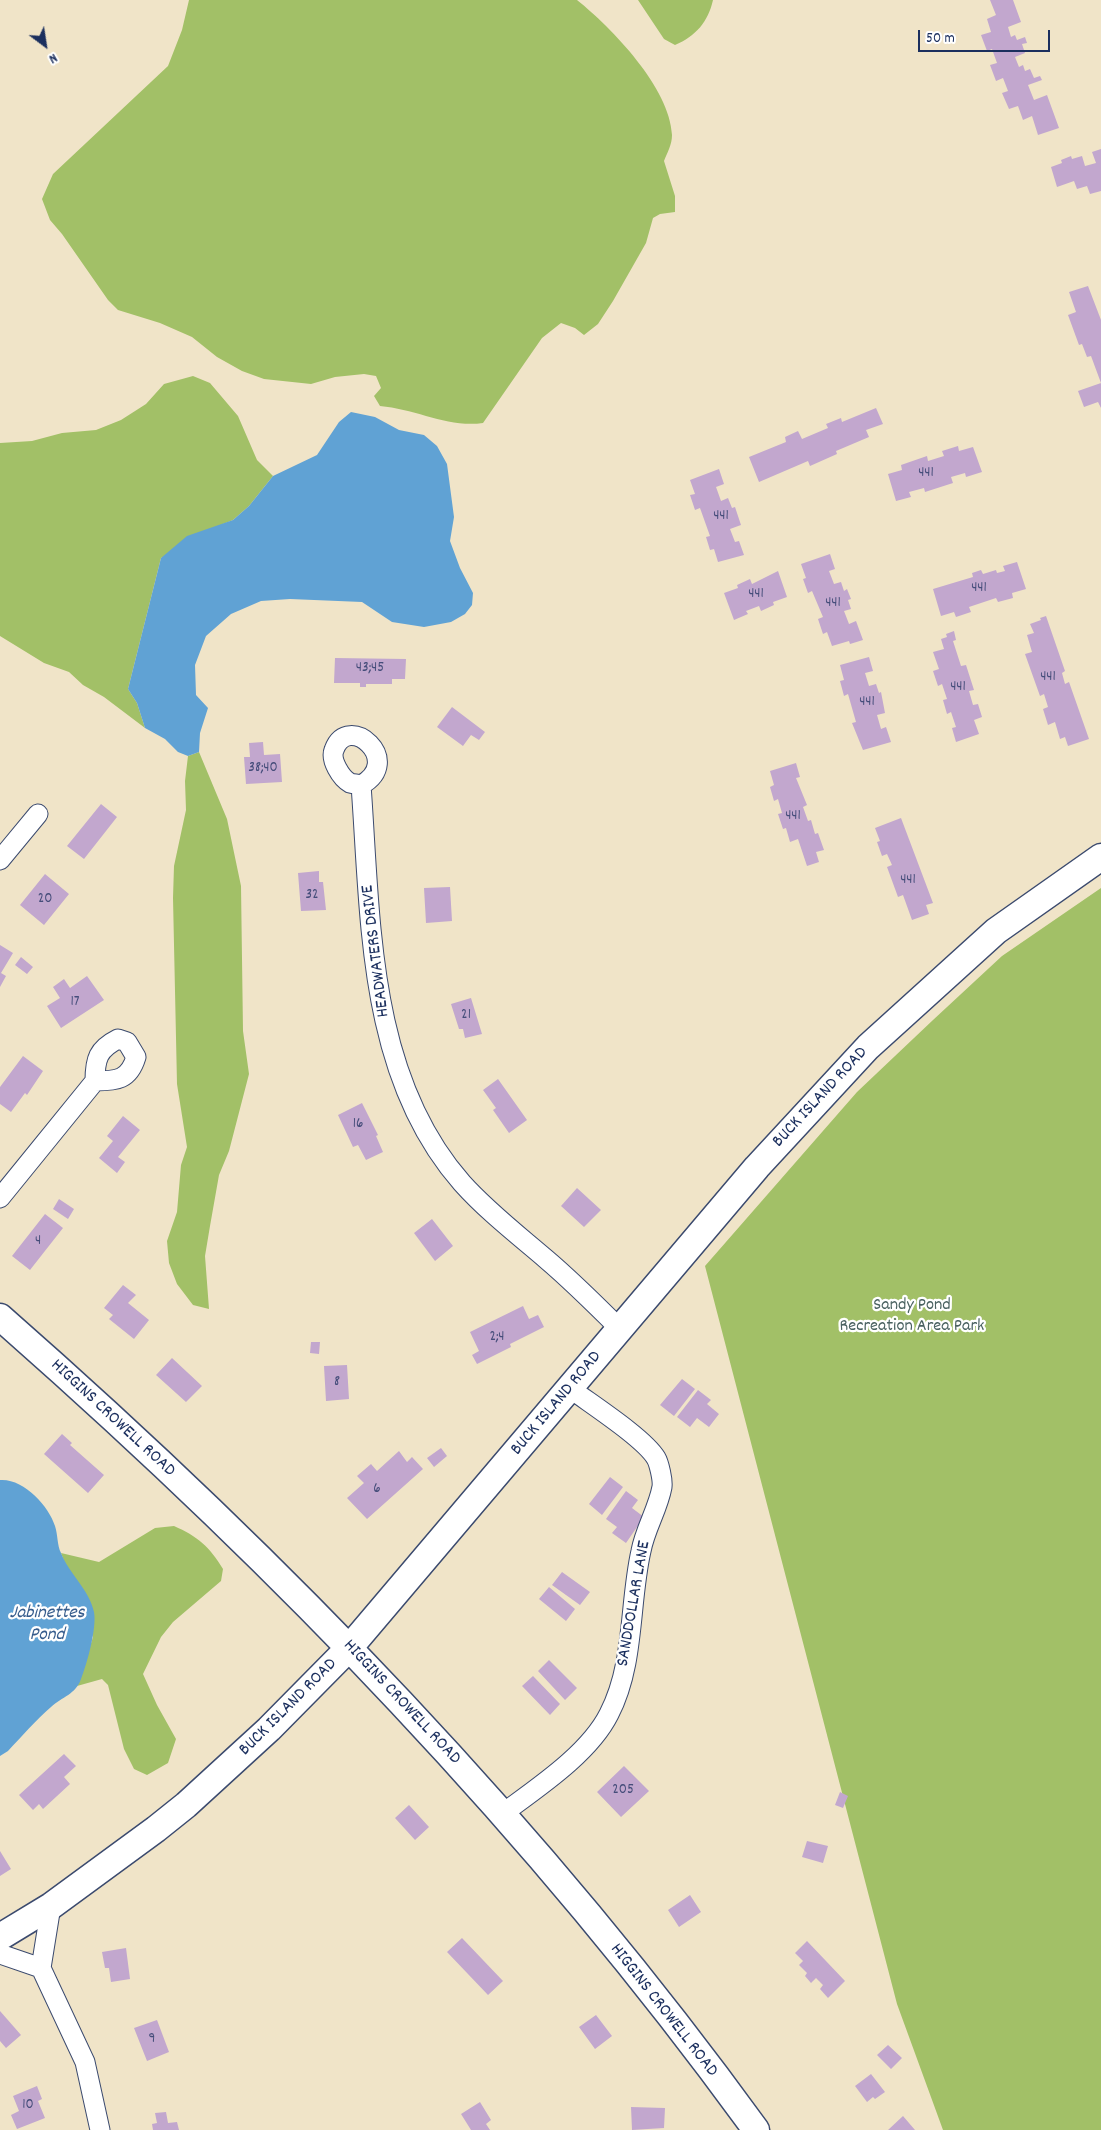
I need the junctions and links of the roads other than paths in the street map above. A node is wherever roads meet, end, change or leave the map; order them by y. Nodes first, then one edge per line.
1 (361, 785) dead end
2 (38, 814) dead end
3 (1101, 857) edge
4 (0, 860) edge
5 (95, 1081) dead end
6 (0, 1198) edge
7 (0, 1317) edge
8 (620, 1329) junction
9 (571, 1389) junction
10 (350, 1647) junction
11 (502, 1814) junction
12 (51, 1906) junction
13 (0, 1937) edge
14 (0, 1954) edge
15 (40, 1968) junction
16 (750, 2128) edge
17 (100, 2130) edge

1 - 8 street, HEADWATERS DRIVE
2 - 4 street
3 - 8 main road, BUCK ISLAND ROAD
5 - 6 street
7 - 10 main road, HIGGINS CROWELL ROAD
8 - 9 main road, BUCK ISLAND ROAD
9 - 10 main road, BUCK ISLAND ROAD
9 - 11 street, SANDDOLLAR LANE
10 - 11 main road, HIGGINS CROWELL ROAD
10 - 12 main road, BUCK ISLAND ROAD
11 - 16 main road, HIGGINS CROWELL ROAD
12 - 13 main road, BUCK ISLAND ROAD
12 - 15 street
14 - 15 street
15 - 17 street

